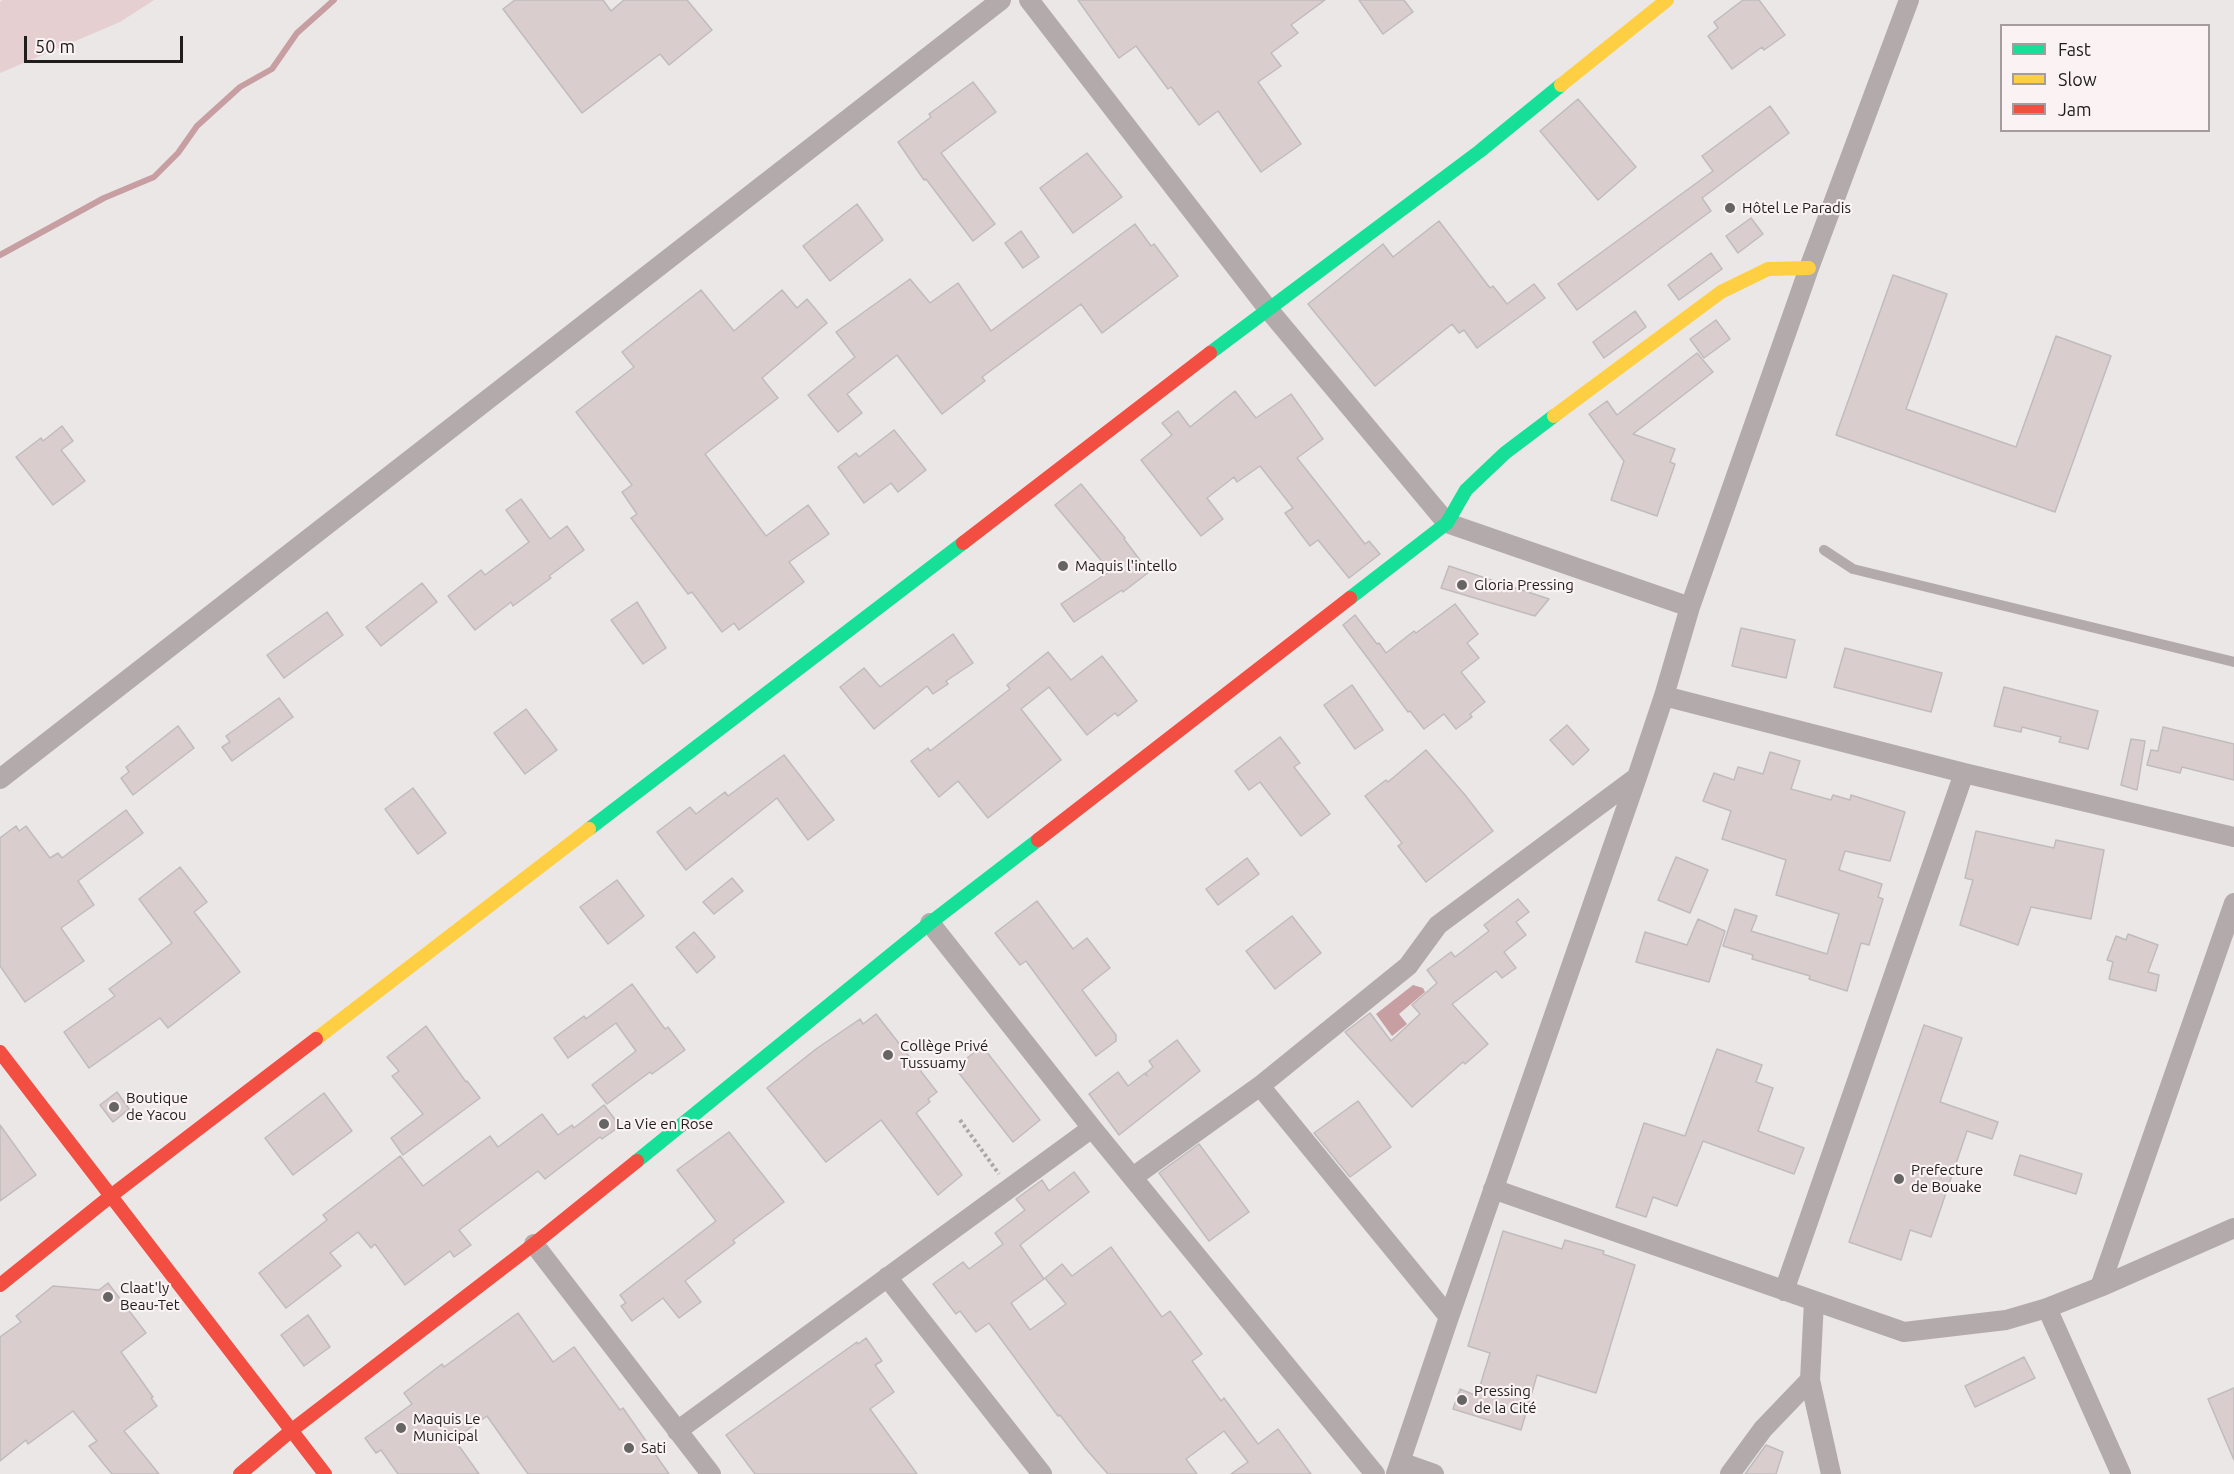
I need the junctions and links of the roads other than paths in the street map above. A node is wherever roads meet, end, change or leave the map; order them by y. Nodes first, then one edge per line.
1 (1001, 0) edge
2 (1029, 0) edge
3 (1667, 0) edge
4 (1909, 0) edge
5 (1809, 268) junction
6 (1268, 309) junction
7 (1447, 523) junction
8 (1824, 550) dead end
9 (1690, 607) junction
10 (2234, 662) edge
11 (1664, 696) junction
12 (1964, 773) junction
13 (1637, 777) junction
14 (0, 779) edge
15 (2234, 837) edge
16 (2234, 903) edge
17 (930, 923) junction
18 (0, 1052) edge
19 (1260, 1086) junction
20 (1092, 1128) junction
21 (1133, 1177) junction
22 (1494, 1189) junction
23 (112, 1195) junction
24 (2234, 1228) edge
25 (534, 1244) junction
26 (887, 1277) junction
27 (0, 1285) edge
28 (2100, 1287) junction
29 (1784, 1291) junction
30 (1814, 1301) junction
31 (2047, 1308) junction
32 (1449, 1317) junction
33 (1810, 1380) junction
34 (292, 1430) junction
35 (677, 1431) junction
36 (1398, 1468) edge
37 (240, 1474) edge
38 (325, 1474) edge
39 (711, 1474) edge
40 (1042, 1474) edge
41 (1375, 1474) edge
42 (1434, 1474) edge
43 (1730, 1474) edge
44 (1831, 1474) edge
45 (2121, 1474) edge

1 - 14 street
2 - 6 street
3 - 6 street
4 - 5 street
5 - 7 street
5 - 9 street
6 - 7 street
6 - 23 street
7 - 9 street
7 - 17 street
8 - 10 lane
9 - 11 street
11 - 12 street
11 - 13 street
12 - 15 street
12 - 29 street
13 - 19 street
13 - 22 street
16 - 28 street
17 - 20 street
17 - 25 street
18 - 23 street
19 - 21 street
19 - 32 street
20 - 21 street
20 - 26 street
21 - 41 street
22 - 29 street
22 - 32 street
23 - 27 street
23 - 34 street
24 - 28 street
25 - 34 street
25 - 35 street
26 - 35 street
26 - 40 street
28 - 31 street
29 - 30 street
30 - 31 street
30 - 33 street
31 - 45 street
32 - 36 street
33 - 43 street
33 - 44 street
34 - 37 street
34 - 38 street
35 - 39 street
36 - 42 street

